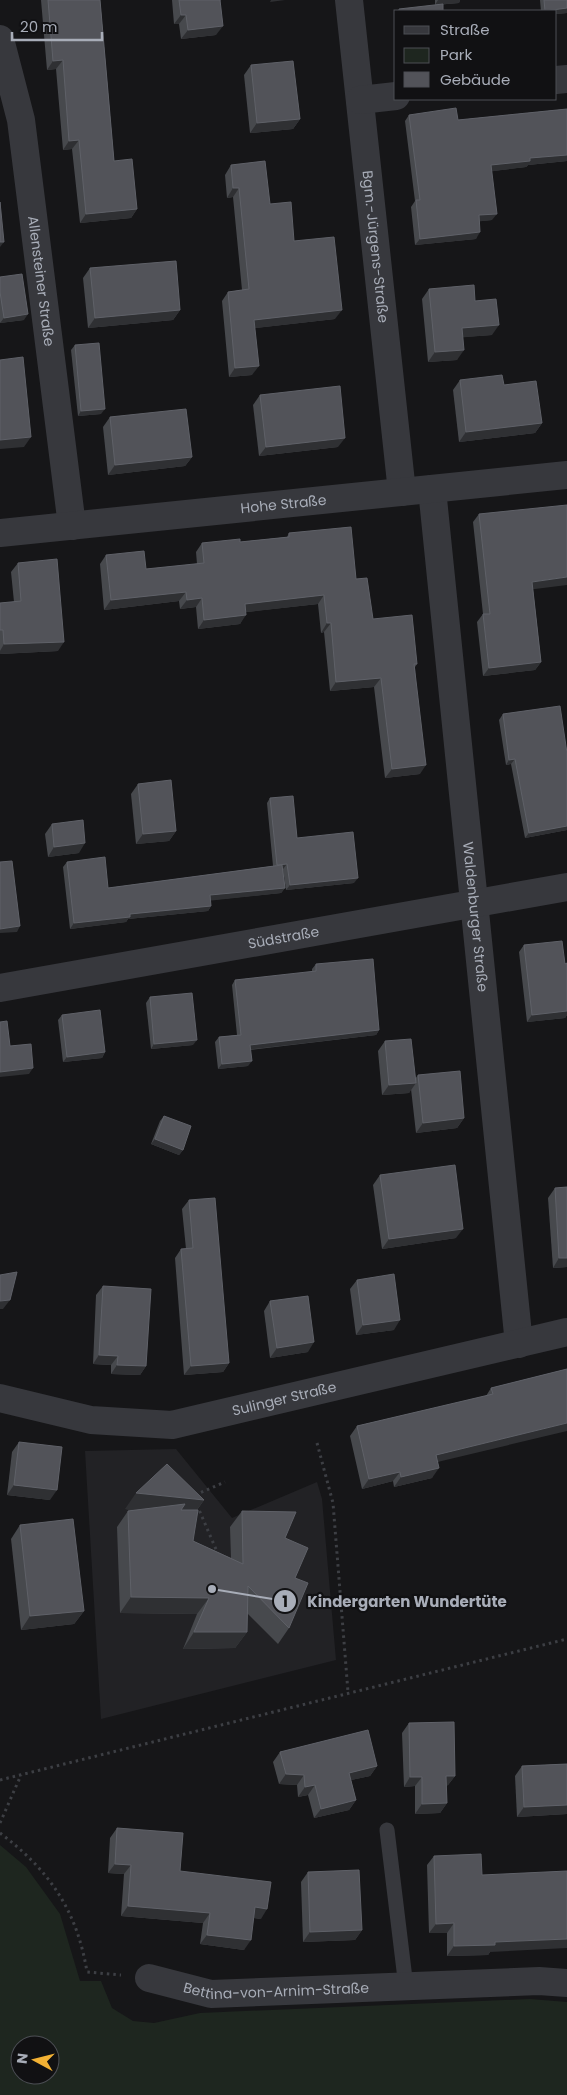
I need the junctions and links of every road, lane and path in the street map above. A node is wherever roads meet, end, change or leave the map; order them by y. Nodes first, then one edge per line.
1 (349, 0) edge
2 (0, 39) edge
3 (394, 96) edge
4 (360, 100) junction
5 (567, 474) edge
6 (432, 489) junction
7 (402, 492) junction
8 (72, 526) junction
9 (0, 533) edge
10 (567, 886) edge
11 (476, 903) junction
12 (0, 988) edge
13 (567, 1332) edge
14 (519, 1344) junction
15 (0, 1398) edge
16 (317, 1444) dead end
17 (225, 1482) dead end
18 (220, 1560) edge
19 (567, 1639) edge
20 (348, 1692) junction
21 (22, 1774) junction
22 (0, 1780) edge
23 (0, 1823) edge
24 (387, 1830) dead end
25 (0, 1833) edge
26 (148, 1978) joint
27 (567, 1983) edge
28 (406, 1987) junction

1 - 4 street, Bgm.-Jürgens-Straße
2 - 8 street, Allensteiner Straße
3 - 4 street
4 - 7 street, Bgm.-Jürgens-Straße
5 - 6 street, Hohe Straße
6 - 7 street, Hohe Straße
6 - 11 street, Waldenburger Straße
7 - 8 street, Hohe Straße
8 - 9 street, Hohe Straße
10 - 11 street, Südstraße
11 - 12 street, Südstraße
11 - 14 street, Waldenburger Straße
13 - 14 street, Sulinger Straße
14 - 15 street, Sulinger Straße
16 - 20 path
17 - 18 path
19 - 20 path
20 - 21 path
21 - 22 path
21 - 23 path
24 - 28 lane
25 - 26 path
26 - 28 street, Bettina-von-Arnim-Straße
27 - 28 street, Bettina-von-Arnim-Straße

